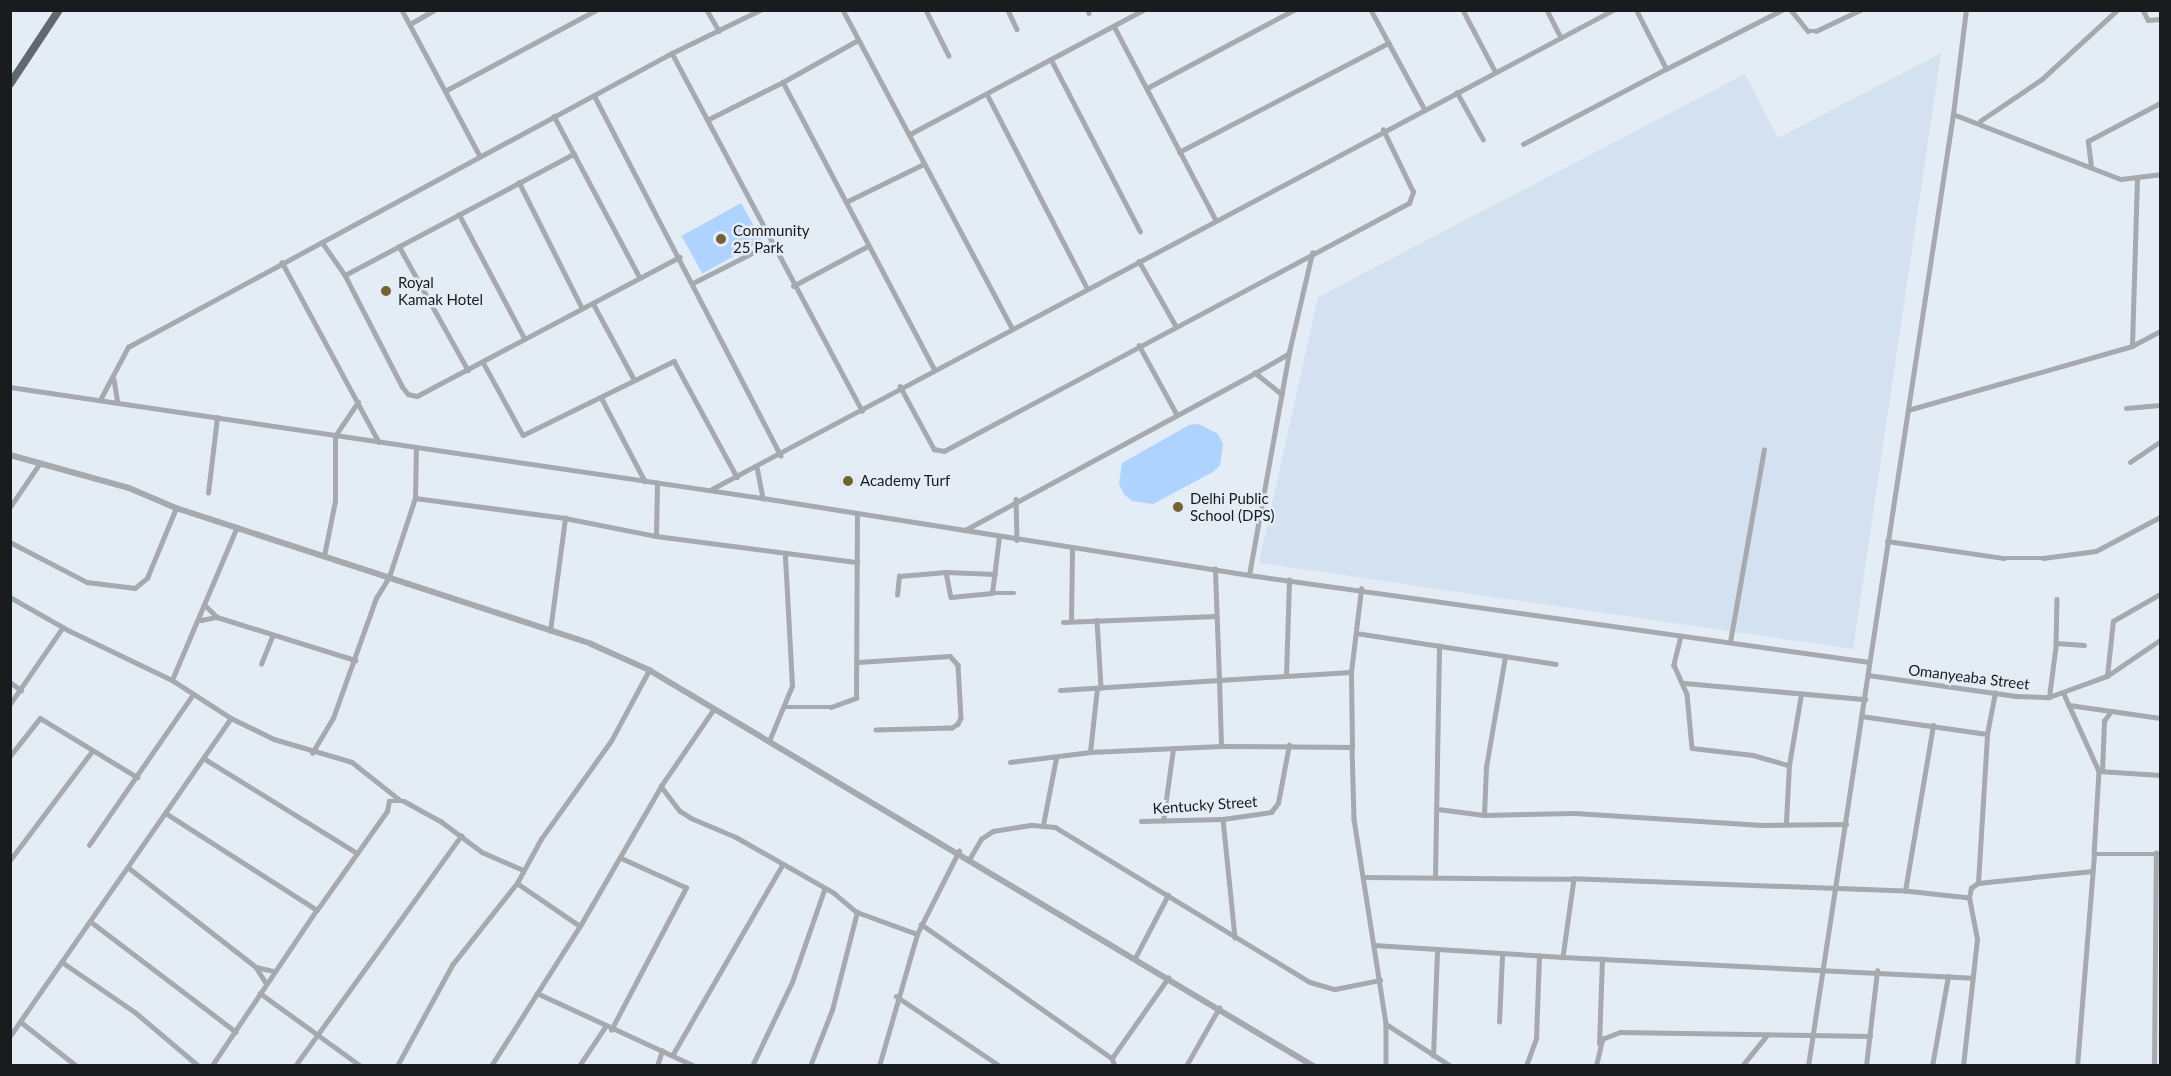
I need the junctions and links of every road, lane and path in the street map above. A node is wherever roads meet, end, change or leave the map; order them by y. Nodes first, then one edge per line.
1 (60, 10) edge
2 (402, 10) edge
3 (434, 10) edge
4 (596, 10) edge
5 (707, 10) edge
6 (760, 10) edge
7 (843, 10) edge
8 (926, 10) edge
9 (1008, 10) edge
10 (1143, 10) edge
11 (1294, 10) edge
12 (1371, 10) edge
13 (1463, 10) edge
14 (1547, 10) edge
15 (1613, 10) edge
16 (1636, 10) edge
17 (1782, 10) edge
18 (1791, 10) edge
19 (1860, 10) edge
20 (1966, 10) edge
21 (2117, 10) edge
22 (2143, 10) edge
23 (2160, 20) edge
24 (410, 24) junction
25 (1114, 26) junction
26 (1017, 29) dead end
27 (719, 31) junction
28 (1561, 38) junction
29 (858, 40) junction
30 (1388, 43) junction
31 (672, 54) junction
32 (950, 56) dead end
33 (1050, 59) junction
34 (1666, 69) junction
35 (1495, 71) junction
36 (783, 82) junction
37 (10, 84) edge
38 (1147, 88) junction
39 (445, 91) junction
40 (1457, 93) junction
41 (987, 94) junction
42 (594, 95) junction
43 (2160, 103) edge
44 (1424, 108) junction
45 (1953, 114) junction
46 (554, 116) junction
47 (707, 120) junction
48 (1980, 121) junction
49 (1383, 130) junction
50 (910, 134) junction
51 (1483, 140) dead end
52 (1523, 144) dead end
53 (1179, 152) junction
54 (574, 154) junction
55 (480, 156) junction
56 (924, 164) junction
57 (2091, 166) junction
58 (2160, 174) edge
59 (2137, 180) junction
60 (519, 182) junction
61 (846, 202) junction
62 (459, 214) junction
63 (1216, 220) junction
64 (1140, 231) dead end
65 (322, 242) junction
66 (770, 244) junction
67 (399, 246) junction
68 (868, 246) junction
69 (1312, 253) junction
70 (680, 258) junction
71 (1139, 261) junction
72 (282, 262) junction
73 (345, 275) junction
74 (640, 278) junction
75 (693, 283) junction
76 (793, 286) junction
77 (1087, 288) junction
78 (593, 303) junction
79 (582, 308) junction
80 (1176, 326) junction
81 (1012, 328) junction
82 (2160, 331) edge
83 (525, 339) junction
84 (1139, 345) junction
85 (2132, 346) junction
86 (1290, 352) junction
87 (483, 362) junction
88 (934, 368) junction
89 (468, 370) junction
90 (1254, 373) junction
91 (634, 379) junction
92 (114, 380) junction
93 (900, 386) junction
94 (10, 387) edge
95 (1282, 395) junction
96 (601, 397) junction
97 (100, 400) junction
98 (358, 402) junction
99 (118, 403) junction
100 (2160, 405) edge
101 (2126, 408) dead end
102 (1908, 410) junction
103 (862, 411) junction
104 (1176, 413) junction
105 (217, 418) junction
106 (335, 436) junction
107 (2160, 442) edge
108 (379, 443) junction
109 (416, 448) junction
110 (1764, 450) dead end
111 (781, 454) junction
112 (10, 455) edge
113 (2130, 462) dead end
114 (40, 463) junction
115 (757, 467) junction
116 (737, 477) junction
117 (645, 482) junction
118 (657, 483) junction
119 (710, 490) junction
120 (208, 493) dead end
121 (415, 498) junction
122 (763, 498) junction
123 (1016, 499) junction
124 (10, 507) edge
125 (176, 508) junction
126 (857, 514) junction
127 (2160, 517) edge
128 (565, 518) junction
129 (237, 527) junction
130 (963, 531) junction
131 (656, 536) junction
132 (999, 537) junction
133 (1017, 540) junction
134 (1887, 541) junction
135 (10, 542) edge
136 (1072, 548) junction
137 (785, 555) junction
138 (324, 556) junction
139 (857, 561) junction
140 (1215, 569) junction
141 (946, 572) junction
142 (994, 574) junction
143 (1249, 575) junction
144 (389, 577) junction
145 (1289, 580) junction
146 (1361, 589) junction
147 (992, 593) junction
148 (1014, 593) dead end
149 (2160, 594) edge
150 (897, 595) dead end
151 (10, 597) edge
152 (2057, 599) dead end
153 (206, 606) junction
154 (1216, 616) junction
155 (217, 617) junction
156 (201, 620) junction
157 (1097, 620) junction
158 (1071, 621) junction
159 (1063, 622) dead end
160 (63, 627) junction
161 (550, 631) junction
162 (1356, 633) junction
163 (273, 635) junction
164 (1681, 636) junction
165 (2160, 640) edge
166 (1730, 642) junction
167 (2056, 643) junction
168 (2084, 645) dead end
169 (1439, 646) junction
170 (1505, 657) junction
171 (355, 660) junction
172 (858, 662) junction
173 (1869, 662) junction
174 (261, 664) dead end
175 (1556, 664) dead end
176 (649, 670) junction
177 (1351, 672) junction
178 (1868, 675) junction
179 (1286, 676) junction
180 (2107, 676) junction
181 (172, 680) junction
182 (1219, 680) junction
183 (10, 682) edge
184 (1684, 683) junction
185 (1099, 688) junction
186 (21, 690) junction
187 (1060, 690) dead end
188 (1995, 693) junction
189 (193, 694) junction
190 (1801, 694) junction
191 (2064, 694) junction
192 (2049, 697) junction
193 (1865, 699) junction
194 (10, 704) edge
195 (2069, 705) junction
196 (785, 707) junction
197 (713, 710) junction
198 (2111, 711) junction
199 (1861, 716) junction
200 (231, 718) junction
201 (2160, 718) edge
202 (1933, 725) junction
203 (876, 730) dead end
204 (1987, 735) junction
205 (769, 741) junction
206 (1289, 745) junction
207 (1221, 746) junction
208 (1352, 747) junction
209 (1173, 749) junction
210 (92, 751) junction
211 (1090, 752) junction
212 (312, 753) junction
213 (10, 756) edge
214 (1056, 758) junction
215 (204, 759) junction
216 (1010, 762) dead end
217 (1789, 765) junction
218 (2101, 771) junction
219 (2160, 775) edge
220 (137, 777) junction
221 (384, 786) junction
222 (661, 786) junction
223 (400, 800) junction
224 (389, 801) junction
225 (1438, 809) junction
226 (167, 814) junction
227 (1484, 814) junction
228 (1223, 819) junction
229 (1142, 821) dead end
230 (1163, 821) junction
231 (1786, 822) junction
232 (1846, 824) junction
233 (1043, 825) junction
234 (461, 836) junction
235 (89, 845) dead end
236 (959, 851) junction
237 (357, 853) junction
238 (2158, 853) edge
239 (2094, 854) junction
240 (620, 858) junction
241 (970, 858) junction
242 (10, 860) edge
243 (782, 865) junction
244 (129, 868) junction
245 (523, 870) junction
246 (2092, 871) junction
247 (1364, 876) junction
248 (1435, 877) junction
249 (1574, 879) junction
250 (518, 883) junction
251 (1978, 883) junction
252 (1836, 889) junction
253 (824, 890) junction
254 (1905, 891) junction
255 (1168, 896) junction
256 (1969, 898) junction
257 (317, 910) junction
258 (857, 912) junction
259 (90, 921) junction
260 (921, 924) junction
261 (580, 926) junction
262 (917, 934) junction
263 (1235, 937) junction
264 (1374, 945) junction
265 (1437, 950) junction
266 (1502, 955) junction
267 (1539, 956) junction
268 (1563, 957) junction
269 (1135, 958) junction
270 (1602, 959) junction
271 (62, 962) junction
272 (256, 967) junction
273 (1822, 968) junction
274 (273, 971) junction
275 (1877, 971) junction
276 (1948, 976) junction
277 (1168, 978) junction
278 (1972, 978) junction
279 (1380, 980) junction
280 (266, 983) junction
281 (260, 993) junction
282 (537, 993) junction
283 (896, 996) junction
284 (1219, 1007) junction
285 (21, 1022) junction
286 (1500, 1022) dead end
287 (1386, 1024) junction
288 (605, 1027) junction
289 (611, 1030) junction
290 (236, 1032) junction
291 (315, 1035) junction
292 (1767, 1035) junction
293 (1813, 1035) junction
294 (10, 1036) edge
295 (1870, 1036) junction
296 (1599, 1044) junction
297 (662, 1051) junction
298 (673, 1054) junction
299 (1433, 1056) junction
300 (1112, 1058) junction
301 (76, 1065) edge
302 (199, 1065) edge
303 (212, 1065) edge
304 (295, 1065) edge
305 (361, 1065) edge
306 (397, 1065) edge
307 (491, 1065) edge
308 (579, 1065) edge
309 (657, 1065) edge
310 (695, 1065) edge
311 (752, 1065) edge
312 (810, 1065) edge
313 (879, 1065) edge
314 (1000, 1065) edge
315 (1115, 1065) edge
316 (1186, 1065) edge
317 (1313, 1065) edge
318 (1386, 1065) edge
319 (1451, 1065) edge
320 (1526, 1065) edge
321 (1596, 1065) edge
322 (1742, 1065) edge
323 (1808, 1065) edge
324 (1866, 1065) edge
325 (1932, 1065) edge
326 (1963, 1065) edge
327 (2077, 1065) edge
328 (2154, 1065) edge

1 - 37 highway
2 - 24 street
3 - 24 street
4 - 39 street
5 - 27 street
6 - 27 street
7 - 29 street
8 - 32 street
9 - 26 street
10 - 25 street
11 - 38 street
12 - 30 street
13 - 35 street
14 - 28 street
15 - 28 street
16 - 34 street
17 - 34 street
18 - 19 street
20 - 45 street
21 - 48 street
22 - 23 street
24 - 39 street
25 - 33 street
25 - 38 street
27 - 31 street
28 - 35 street
29 - 36 street
29 - 50 street
30 - 44 street
30 - 53 street
31 - 42 street
31 - 47 street
33 - 41 street
33 - 64 street
34 - 52 street
35 - 40 street
36 - 47 street
36 - 61 street
38 - 53 street
39 - 55 street
40 - 44 street
40 - 51 street
41 - 50 street
41 - 77 street
42 - 46 street
42 - 70 street
43 - 57 street
44 - 49 street
45 - 48 street
45 - 102 street
46 - 54 street
46 - 55 street
47 - 66 street
48 - 57 street
49 - 63 street
49 - 69 street
50 - 56 street
53 - 63 street
54 - 60 street
54 - 74 street
55 - 65 street
56 - 61 street
56 - 81 street
57 - 59 street
58 - 59 street
59 - 85 street
60 - 62 street
60 - 79 street
61 - 68 street
62 - 67 street
62 - 83 street
63 - 71 street
65 - 72 street
65 - 73 street
66 - 75 street
66 - 76 street
67 - 73 street
67 - 89 street
68 - 76 street
68 - 88 street
69 - 80 street
69 - 86 street
70 - 74 street
70 - 75 street
71 - 77 street
71 - 80 street
72 - 92 street
72 - 98 street
73 - 89 street
74 - 78 street
75 - 111 street
76 - 103 street
77 - 81 street
78 - 79 street
78 - 91 street
79 - 83 street
80 - 84 street
81 - 88 street
82 - 85 street
83 - 87 street
84 - 93 street
84 - 104 street
85 - 102 street
86 - 90 street
86 - 95 street
87 - 89 street
87 - 96 street
88 - 93 street
90 - 95 street
90 - 104 street
91 - 96 street
91 - 116 street
92 - 97 street
92 - 99 street
93 - 103 street
94 - 97 street
95 - 143 street
96 - 117 street
97 - 99 street
98 - 106 street
98 - 108 street
99 - 105 street
100 - 101 street
102 - 134 street
103 - 111 street
104 - 123 street
105 - 106 street
105 - 120 street
106 - 108 street
106 - 138 street
107 - 113 street
108 - 109 street
109 - 117 street
109 - 121 street
110 - 166 street
111 - 115 street
112 - 114 street
114 - 124 street
114 - 125 street
115 - 116 street
115 - 122 street
116 - 119 street
117 - 118 street
118 - 119 street
118 - 131 street
119 - 122 street
121 - 128 street
121 - 144 street
122 - 126 street
123 - 130 street
123 - 133 street
125 - 129 street
125 - 135 street
126 - 130 street
126 - 139 street
127 - 134 street
128 - 131 street
128 - 161 street
129 - 138 street
129 - 153 street
130 - 132 street
131 - 137 street
132 - 133 street
132 - 142 street
133 - 136 street
134 - 173 street
136 - 140 street
136 - 158 street
137 - 139 street
137 - 196 street
138 - 144 street
139 - 172 street
140 - 143 street
140 - 154 street
141 - 142 street
141 - 147 street
141 - 150 street
142 - 147 street
143 - 145 street
144 - 161 street
144 - 171 street
145 - 146 street
145 - 179 street
146 - 162 street
146 - 164 street
147 - 148 street
149 - 180 street
151 - 160 street
152 - 167 street
153 - 155 street
153 - 156 street
154 - 157 street
154 - 182 street
155 - 156 street
155 - 163 street
156 - 181 street
157 - 158 street
157 - 185 street
158 - 159 street
160 - 181 street
160 - 186 street
161 - 176 street
162 - 169 street
162 - 177 street
163 - 171 street
163 - 174 street
164 - 166 street
164 - 184 street
165 - 180 street, Omanyeaba Street
166 - 173 street
167 - 168 street
167 - 192 street
169 - 170 street
169 - 225 street
170 - 175 street
170 - 227 street
171 - 212 street
172 - 196 street
172 - 203 street
173 - 178 street
176 - 197 street
176 - 245 street
177 - 179 street
177 - 208 street
178 - 188 street, Omanyeaba Street
178 - 193 street
179 - 182 street
180 - 191 street, Omanyeaba Street
181 - 189 street
182 - 185 street
182 - 207 street
183 - 186 street
184 - 190 street
184 - 217 street
185 - 187 street
185 - 211 street
186 - 194 street
188 - 192 street, Omanyeaba Street
188 - 204 street
189 - 200 street
189 - 220 street
190 - 193 street
190 - 217 street
191 - 192 street, Omanyeaba Street
191 - 195 street
193 - 199 street
195 - 198 street
195 - 218 street
196 - 205 street
197 - 205 street
197 - 222 street
198 - 201 street
198 - 218 street
199 - 202 street
199 - 232 street
200 - 212 street
200 - 215 street
202 - 204 street
202 - 254 street
204 - 251 street
205 - 236 street
206 - 207 street
206 - 208 street
206 - 228 street, Kentucky Street
207 - 209 street
208 - 247 street
209 - 211 street
209 - 230 street
210 - 213 street
210 - 220 street
210 - 242 street
211 - 214 street
212 - 221 street
214 - 216 street
214 - 233 street
215 - 226 street
215 - 237 street
217 - 231 street
218 - 219 street
218 - 239 street
220 - 235 street
221 - 223 street
221 - 224 street
222 - 240 street
222 - 243 street
223 - 224 street
223 - 234 street
224 - 237 street
225 - 227 street
225 - 248 street
226 - 244 street
226 - 257 street
227 - 231 street
228 - 230 street, Kentucky Street
228 - 263 street
229 - 230 street, Kentucky Street
231 - 232 street
232 - 252 street
233 - 241 street
233 - 255 street
234 - 245 street
234 - 291 street
236 - 241 street
236 - 260 street
237 - 257 street
238 - 239 street
238 - 328 street
239 - 246 street
240 - 261 street
240 - 289 street
241 - 269 street
243 - 253 street
243 - 298 street
244 - 259 street
244 - 272 street
245 - 250 street
246 - 251 street
246 - 327 street
247 - 248 street
247 - 264 street
248 - 249 street
249 - 252 street
249 - 268 street
250 - 261 street
250 - 306 street
251 - 256 street
252 - 254 street
252 - 273 street
253 - 258 street
253 - 311 street
254 - 256 street
255 - 263 street
255 - 269 street
256 - 278 street
257 - 274 street
258 - 262 street
258 - 312 street
259 - 271 street
259 - 290 street
260 - 262 street
260 - 300 street
261 - 282 street
262 - 283 street
263 - 279 street
264 - 265 street
264 - 279 street
265 - 266 street
265 - 299 street
266 - 267 street
266 - 286 street
267 - 268 street
267 - 320 street
268 - 270 street
269 - 277 street
270 - 273 street
270 - 296 street
271 - 285 street
271 - 302 street
272 - 274 street
272 - 280 street
273 - 275 street
273 - 293 street
274 - 280 street
275 - 276 street
275 - 295 street
276 - 278 street
276 - 325 street
277 - 284 street
277 - 300 street
278 - 326 street
279 - 287 street
280 - 281 street
281 - 290 street
281 - 291 street
282 - 288 street
282 - 307 street
283 - 313 street
283 - 314 street
284 - 316 street
284 - 317 street
285 - 294 street
285 - 301 street
287 - 299 street
287 - 318 street
288 - 289 street
288 - 308 street
289 - 297 street
290 - 303 street
291 - 304 street
291 - 305 street
292 - 293 street
292 - 296 street
292 - 322 street
293 - 295 street
293 - 323 street
295 - 324 street
296 - 321 street
297 - 298 street
297 - 309 street
298 - 310 street
299 - 319 street
300 - 315 street

